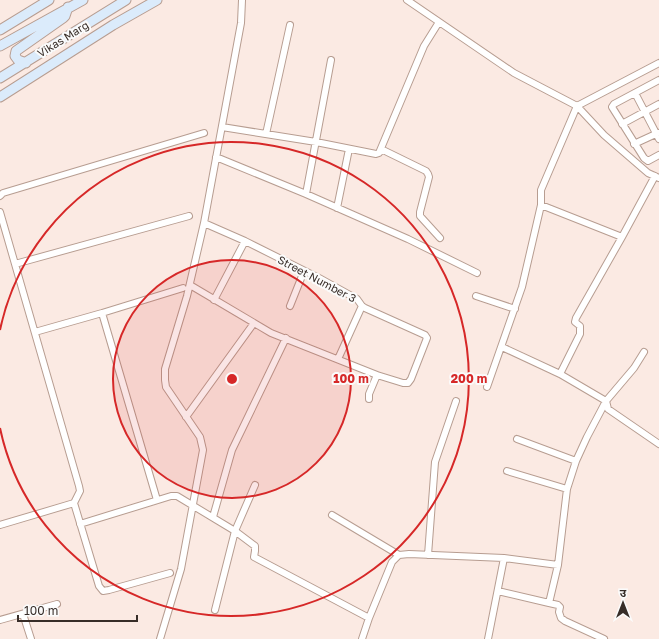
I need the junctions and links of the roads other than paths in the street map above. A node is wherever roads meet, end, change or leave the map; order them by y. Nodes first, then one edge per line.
1 (49, 0) edge
2 (82, 0) edge
3 (126, 0) edge
4 (157, 0) edge
5 (242, 0) edge
6 (407, 0) edge
7 (68, 7) junction
8 (439, 22) junction
9 (290, 26) dead end
10 (0, 30) edge
11 (0, 46) edge
12 (331, 60) dead end
13 (26, 63) junction
14 (659, 63) edge
15 (0, 77) edge
16 (658, 81) edge
17 (634, 93) junction
18 (0, 97) edge
19 (659, 104) edge
20 (577, 106) junction
21 (644, 112) junction
22 (622, 124) junction
23 (222, 127) junction
24 (204, 133) dead end
25 (266, 134) junction
26 (658, 135) edge
27 (316, 142) junction
28 (634, 144) junction
29 (349, 149) junction
30 (381, 149) junction
31 (659, 155) edge
32 (216, 157) junction
33 (657, 177) edge
34 (306, 194) junction
35 (0, 196) edge
36 (541, 205) junction
37 (337, 208) junction
38 (0, 212) edge
39 (189, 216) dead end
40 (204, 223) junction
41 (622, 237) junction
42 (440, 238) dead end
43 (245, 241) junction
44 (15, 264) junction
45 (304, 271) junction
46 (477, 273) dead end
47 (190, 285) junction
48 (183, 288) dead end
49 (476, 296) dead end
50 (214, 300) junction
51 (290, 306) dead end
52 (362, 306) junction
53 (515, 308) junction
54 (102, 313) junction
55 (254, 323) junction
56 (35, 332) junction
57 (286, 338) junction
58 (502, 346) junction
59 (644, 352) dead end
60 (338, 359) junction
61 (560, 374) junction
62 (377, 375) junction
63 (487, 387) dead end
64 (369, 399) dead end
65 (606, 401) junction
66 (456, 402) dead end
67 (186, 417) junction
68 (517, 439) dead end
69 (659, 444) edge
70 (576, 462) junction
71 (507, 471) dead end
72 (255, 485) dead end
73 (567, 489) junction
74 (157, 500) junction
75 (74, 503) junction
76 (192, 504) junction
77 (332, 515) dead end
78 (213, 517) junction
79 (80, 524) junction
80 (0, 525) edge
81 (235, 531) junction
82 (399, 555) junction
83 (428, 555) junction
84 (504, 558) junction
85 (558, 565) junction
86 (170, 573) dead end
87 (498, 591) junction
88 (549, 603) junction
89 (56, 604) dead end
90 (215, 610) dead end
91 (23, 614) junction
92 (370, 618) junction
93 (0, 620) edge
94 (31, 639) edge
95 (160, 639) edge
96 (362, 639) edge
97 (488, 639) edge
98 (604, 639) edge

1 - 10 main road
2 - 7 main road
3 - 13 main road, Vikas Marg
4 - 18 main road
5 - 23 street
6 - 8 street
7 - 11 main road
7 - 13 main road
8 - 20 street
8 - 30 street
9 - 25 street
12 - 27 street
13 - 15 main road, Vikas Marg
14 - 20 street
16 - 17 street
17 - 21 street
17 - 22 street
19 - 21 street
20 - 33 street
20 - 36 street
21 - 22 street
21 - 26 street
22 - 28 street
23 - 25 street
23 - 32 street
24 - 35 street
25 - 27 street
26 - 28 street
27 - 29 street
27 - 34 street
28 - 31 street
29 - 30 street
29 - 37 street
30 - 42 street
32 - 34 street
32 - 40 street
33 - 41 street
34 - 37 street
36 - 41 street
36 - 53 street
37 - 46 street
38 - 44 street
39 - 44 street
40 - 43 street, Street Number 3
40 - 47 street
41 - 61 street
43 - 45 street, Street Number 3
43 - 50 street
44 - 56 street
45 - 51 street
45 - 52 street, Street Number 3
47 - 50 street
47 - 67 street
48 - 54 street
49 - 53 street
50 - 55 street
52 - 60 street
52 - 62 street, Street Number 3
53 - 58 street
54 - 56 street
54 - 74 street
55 - 57 street
55 - 67 street
56 - 75 street
57 - 60 street
57 - 78 street
58 - 61 street
58 - 63 street
59 - 65 street
60 - 62 street
61 - 65 street
62 - 64 street
65 - 69 street
65 - 70 street
66 - 83 street
67 - 76 street
68 - 70 street
70 - 73 street
71 - 73 street
72 - 81 street
73 - 85 street
74 - 76 street
74 - 79 street
75 - 79 street
75 - 80 street
76 - 78 street
76 - 95 street
77 - 82 street
78 - 81 street
79 - 86 street
81 - 90 street
81 - 92 street
82 - 83 street
82 - 92 street
83 - 84 street
84 - 85 street
84 - 87 street
85 - 88 street
87 - 88 street
87 - 97 street
88 - 98 street
89 - 91 street
91 - 93 street
91 - 94 street
92 - 96 street

